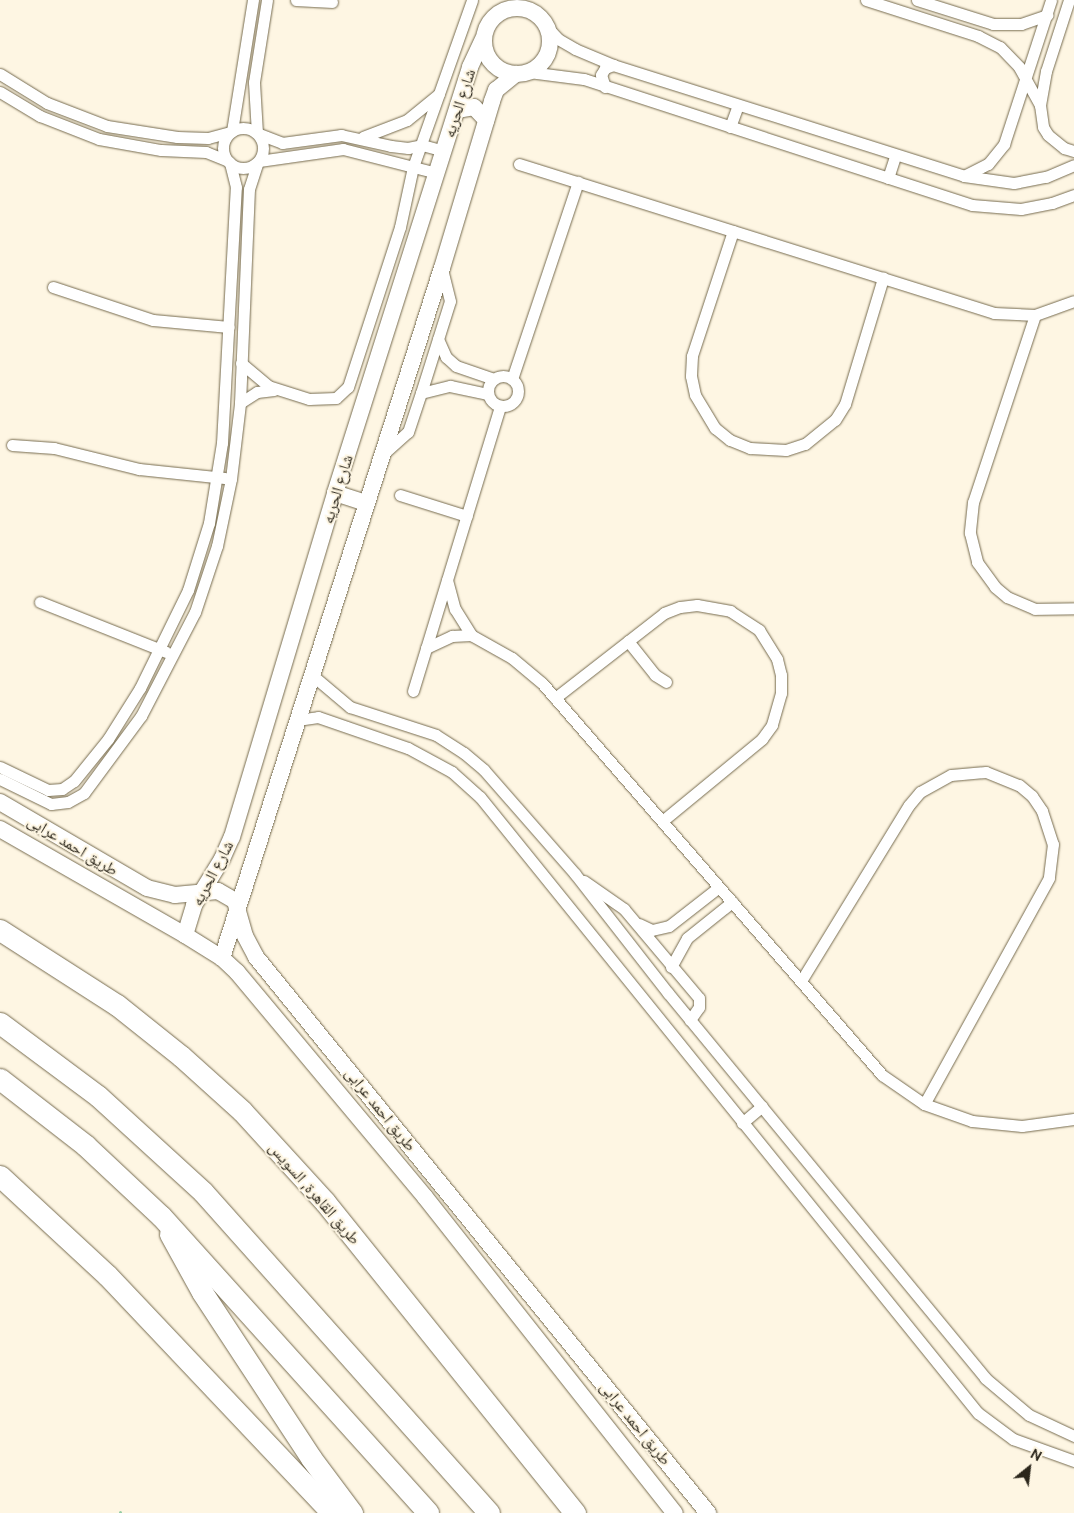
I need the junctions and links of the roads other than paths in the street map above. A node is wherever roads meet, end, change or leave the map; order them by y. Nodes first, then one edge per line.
1 (296, 0) edge
2 (472, 0) edge
3 (494, 0) edge
4 (538, 0) edge
5 (866, 0) edge
6 (917, 0) edge
7 (1051, 0) edge
8 (1069, 0) edge
9 (252, 2) edge
10 (332, 2) dead end
11 (266, 4) edge
12 (1046, 15) junction
13 (545, 24) junction
14 (993, 24) junction
15 (485, 32) junction
16 (988, 40) junction
17 (613, 65) junction
18 (523, 73) junction
19 (0, 74) edge
20 (1026, 79) junction
21 (12, 83) junction
22 (605, 87) junction
23 (443, 89) junction
24 (2, 94) edge
25 (738, 105) junction
26 (1040, 105) junction
27 (457, 110) junction
28 (85, 119) junction
29 (486, 120) junction
30 (730, 127) junction
31 (231, 131) junction
32 (79, 133) junction
33 (258, 134) junction
34 (361, 138) junction
35 (422, 145) junction
36 (444, 151) junction
37 (1074, 151) edge
38 (895, 156) junction
39 (259, 161) junction
40 (229, 162) junction
41 (519, 164) dead end
42 (1074, 165) edge
43 (413, 167) junction
44 (437, 173) junction
45 (964, 176) junction
46 (888, 178) junction
47 (578, 182) junction
48 (1074, 195) edge
49 (733, 231) junction
50 (442, 268) junction
51 (883, 278) junction
52 (53, 288) dead end
53 (1074, 301) edge
54 (1035, 315) junction
55 (229, 327) junction
56 (438, 339) junction
57 (242, 363) junction
58 (456, 366) junction
59 (494, 378) junction
60 (512, 379) junction
61 (450, 386) junction
62 (278, 390) junction
63 (421, 393) junction
64 (488, 394) junction
65 (240, 403) junction
66 (500, 406) junction
67 (12, 445) dead end
68 (381, 456) junction
69 (218, 478) junction
70 (232, 479) junction
71 (335, 493) junction
72 (400, 495) dead end
73 (366, 504) junction
74 (467, 516) junction
75 (447, 580) junction
76 (40, 602) dead end
77 (1074, 608) edge
78 (472, 635) junction
79 (628, 641) junction
80 (426, 648) junction
81 (160, 650) junction
82 (175, 656) junction
83 (312, 675) junction
84 (666, 682) dead end
85 (413, 691) dead end
86 (555, 698) junction
87 (297, 720) junction
88 (88, 765) junction
89 (0, 767) edge
90 (100, 774) junction
91 (0, 779) edge
92 (23, 785) junction
93 (500, 788) junction
94 (54, 790) junction
95 (0, 802) edge
96 (59, 804) junction
97 (488, 808) junction
98 (662, 822) junction
99 (0, 829) edge
100 (232, 837) junction
101 (258, 845) junction
102 (575, 874) junction
103 (719, 887) junction
104 (147, 888) junction
105 (203, 891) junction
106 (732, 902) junction
107 (134, 906) junction
108 (239, 907) junction
109 (637, 923) junction
110 (673, 923) junction
111 (0, 930) edge
112 (185, 935) junction
113 (687, 938) junction
114 (222, 958) junction
115 (671, 967) junction
116 (801, 981) junction
117 (690, 1020) junction
118 (0, 1023) edge
119 (0, 1079) edge
120 (924, 1104) junction
121 (762, 1106) junction
122 (1074, 1119) edge
123 (742, 1123) junction
124 (0, 1176) edge
125 (162, 1216) junction
126 (1074, 1436) edge
127 (1074, 1461) edge
128 (332, 1513) edge
129 (352, 1513) edge
130 (428, 1513) edge
131 (489, 1513) edge
132 (575, 1513) edge
133 (675, 1513) edge
134 (708, 1513) edge

1 - 10 street
2 - 23 street
3 - 15 street, شارع الحريه
4 - 13 street
5 - 16 street
6 - 14 street
7 - 12 street
8 - 26 street
9 - 11 street
9 - 31 street
11 - 33 street
12 - 14 street
12 - 20 street
13 - 15 street
13 - 17 street
13 - 18 street
14 - 16 street
15 - 18 street
15 - 27 street, شارع الحريه
16 - 20 street
17 - 22 street
17 - 25 street
18 - 22 street
18 - 29 street, شارع الحريه
19 - 21 street
20 - 26 street
20 - 45 street
21 - 24 street
21 - 28 street
22 - 30 street
23 - 34 street
23 - 35 street
24 - 32 street
25 - 30 street
25 - 38 street
26 - 37 street
27 - 29 street
27 - 36 street, شارع الحريه
28 - 31 street
28 - 32 street
29 - 50 street, شارع الحريه
30 - 46 street
31 - 33 street
31 - 40 street
32 - 40 street
33 - 34 street
33 - 39 street
34 - 35 street
35 - 36 street
35 - 43 street
36 - 44 street, شارع الحريه
38 - 45 street
38 - 46 street
39 - 40 street
39 - 43 street
39 - 57 street
40 - 55 street
41 - 47 street
42 - 45 street
43 - 44 street
43 - 62 street
44 - 71 street, شارع الحريه
46 - 48 street
47 - 49 street
47 - 60 street
49 - 51 street
49 - 51 street
50 - 56 street
50 - 68 street, شارع الحريه
51 - 54 street
52 - 55 street
53 - 54 street
54 - 77 street
55 - 69 street
56 - 58 street
56 - 63 street
57 - 62 street
57 - 65 street
58 - 59 street
58 - 61 street
59 - 60 street
59 - 64 street
60 - 66 street
61 - 63 street
61 - 64 street
62 - 65 street
63 - 68 street
64 - 66 street
65 - 70 street
66 - 74 street
67 - 69 street
68 - 73 street, شارع الحريه
69 - 70 street
69 - 81 street
70 - 82 street
71 - 73 street
71 - 100 street, شارع الحريه
72 - 74 street
73 - 83 street, شارع الحريه
74 - 75 street
75 - 78 street
75 - 80 street
76 - 81 street
78 - 80 street
78 - 86 street
79 - 84 street
79 - 86 street
79 - 98 street
80 - 85 street
81 - 82 street
81 - 88 street
82 - 90 street
83 - 87 street, شارع الحريه
83 - 93 street
86 - 98 street
87 - 97 street
87 - 101 street, شارع الحريه
88 - 90 street
88 - 94 street
89 - 92 street
90 - 96 street
91 - 92 street
92 - 94 street
92 - 96 street
93 - 97 street
93 - 102 street
94 - 96 street
95 - 104 street, طريق احمد عرابى
97 - 123 street
98 - 103 street
99 - 107 street, طريق احمد عرابى
100 - 101 street
100 - 105 street, شارع الحريه
101 - 108 street, شارع الحريه
102 - 109 street
102 - 117 street
103 - 106 street
103 - 110 street
104 - 105 street, طريق احمد عرابى
104 - 107 street
105 - 108 street, طريق احمد عرابى
105 - 112 street, شارع الحريه
106 - 113 street
106 - 116 street
107 - 112 street, طريق احمد عرابى
108 - 114 street, شارع الحريه
108 - 134 street, طريق احمد عرابى
109 - 110 street
109 - 115 street
110 - 113 street
111 - 132 highway, طريق القاهرة, السويس
112 - 114 street, طريق احمد عرابى
113 - 115 street
114 - 133 street, طريق احمد عرابى
115 - 117 street
116 - 120 street
116 - 120 street
117 - 121 street
118 - 131 highway
119 - 125 highway
120 - 122 street
121 - 123 street
121 - 126 street
123 - 127 street
124 - 128 highway
125 - 129 highway
125 - 130 highway

